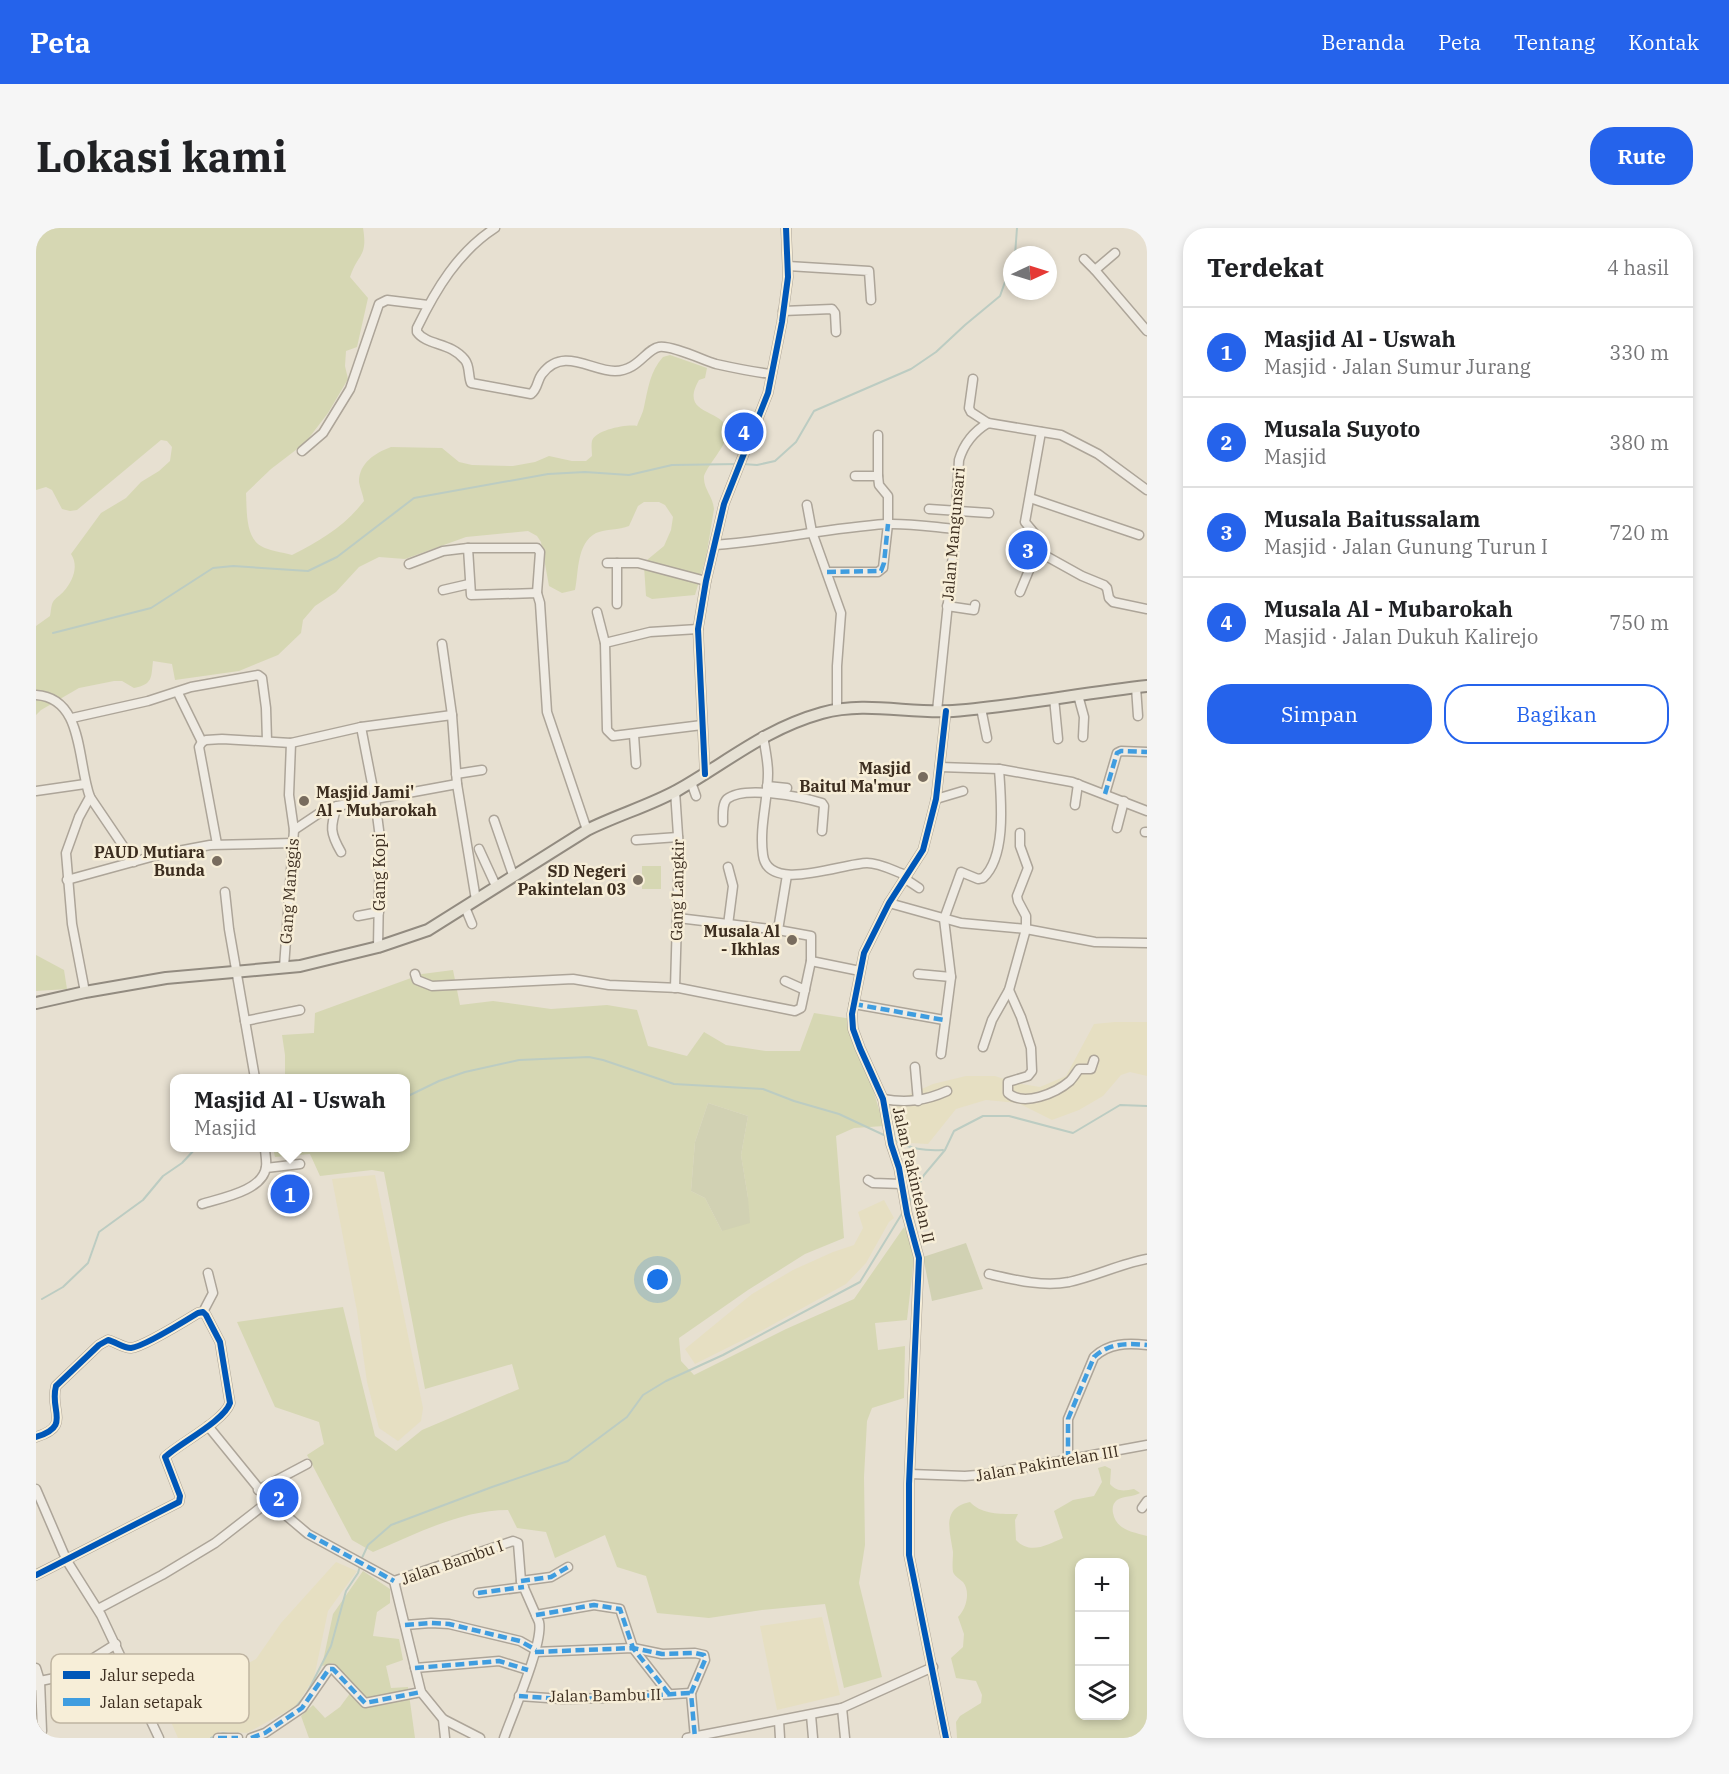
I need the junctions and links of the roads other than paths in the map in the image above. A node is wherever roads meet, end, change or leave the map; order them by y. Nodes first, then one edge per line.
1 (495, 228) edge
2 (787, 228) edge
3 (1114, 253) dead end
4 (1084, 259) dead end
5 (788, 266) junction
6 (1095, 270) junction
7 (871, 300) dead end
8 (428, 305) junction
9 (783, 311) junction
10 (1147, 331) edge
11 (836, 332) dead end
12 (771, 374) junction
13 (973, 380) dead end
14 (988, 423) junction
15 (1041, 432) junction
16 (878, 435) dead end
17 (302, 451) dead end
18 (855, 476) dead end
19 (878, 476) junction
20 (1147, 490) edge
21 (1030, 498) junction
22 (807, 505) dead end
23 (929, 509) dead end
24 (957, 511) junction
25 (989, 513) dead end
26 (888, 524) junction
27 (956, 529) junction
28 (812, 532) junction
29 (1139, 536) dead end
30 (715, 545) junction
31 (468, 548) junction
32 (1037, 551) junction
33 (607, 563) dead end
34 (617, 563) junction
35 (409, 564) dead end
36 (827, 572) junction
37 (706, 581) junction
38 (469, 584) junction
39 (444, 590) dead end
40 (1020, 592) dead end
41 (537, 593) junction
42 (617, 604) dead end
43 (975, 605) dead end
44 (946, 606) junction
45 (1147, 609) edge
46 (597, 612) dead end
47 (698, 628) junction
48 (605, 643) junction
49 (442, 644) dead end
50 (1141, 686) edge
51 (178, 693) junction
52 (36, 695) edge
53 (1078, 695) junction
54 (1054, 698) junction
55 (981, 708) junction
56 (837, 710) junction
57 (942, 711) junction
58 (452, 715) junction
59 (1138, 716) dead end
60 (72, 718) junction
61 (702, 725) junction
62 (361, 727) junction
63 (634, 735) junction
64 (763, 736) junction
65 (1083, 736) dead end
66 (987, 738) dead end
67 (1058, 739) dead end
68 (267, 741) junction
69 (202, 742) junction
70 (291, 743) junction
71 (1147, 752) edge
72 (636, 764) dead end
73 (940, 767) junction
74 (999, 769) junction
75 (482, 770) dead end
76 (456, 774) junction
77 (705, 774) junction
78 (691, 782) junction
79 (85, 784) junction
80 (457, 784) junction
81 (1078, 784) junction
82 (787, 788) dead end
83 (766, 790) junction
84 (963, 790) dead end
85 (36, 791) edge
86 (675, 792) junction
87 (1105, 794) junction
88 (696, 796) dead end
89 (90, 797) junction
90 (375, 799) junction
91 (936, 799) junction
92 (1124, 801) junction
93 (337, 806) junction
94 (1075, 806) dead end
95 (1147, 811) edge
96 (494, 820) dead end
97 (723, 822) dead end
98 (1117, 828) dead end
99 (294, 830) junction
100 (587, 830) junction
101 (822, 831) dead end
102 (1020, 833) dead end
103 (678, 837) junction
104 (636, 840) dead end
105 (293, 843) junction
106 (217, 844) junction
107 (479, 849) dead end
108 (341, 852) dead end
109 (134, 862) junction
110 (728, 867) dead end
111 (513, 875) junction
112 (787, 875) junction
113 (905, 877) junction
114 (67, 880) junction
115 (496, 886) junction
116 (919, 888) dead end
117 (225, 892) dead end
118 (476, 900) junction
119 (889, 903) junction
120 (465, 907) junction
121 (379, 912) junction
122 (358, 916) dead end
123 (678, 918) junction
124 (944, 919) junction
125 (472, 924) dead end
126 (728, 925) junction
127 (1026, 929) junction
128 (778, 930) junction
129 (1147, 943) edge
130 (378, 947) junction
131 (811, 961) junction
132 (284, 967) junction
133 (860, 971) junction
134 (237, 972) junction
135 (415, 974) dead end
136 (918, 974) dead end
137 (951, 977) junction
138 (784, 981) dead end
139 (675, 988) junction
140 (805, 990) junction
141 (1009, 990) junction
142 (86, 992) junction
143 (36, 1003) edge
144 (854, 1004) junction
145 (300, 1010) dead end
146 (944, 1020) junction
147 (245, 1021) junction
148 (983, 1047) dead end
149 (941, 1054) dead end
150 (1094, 1060) dead end
151 (915, 1067) dead end
152 (254, 1074) edge
153 (947, 1091) dead end
154 (883, 1099) junction
155 (918, 1101) junction
156 (265, 1152) edge
157 (300, 1164) dead end
158 (266, 1168) junction
159 (868, 1180) dead end
160 (902, 1184) junction
161 (202, 1204) dead end
162 (1147, 1259) edge
163 (208, 1273) dead end
164 (990, 1274) dead end
165 (203, 1312) junction
166 (1147, 1344) edge
167 (208, 1426) junction
168 (36, 1437) edge
169 (1147, 1445) edge
170 (1068, 1460) junction
171 (307, 1464) dead end
172 (910, 1474) junction
173 (36, 1489) edge
174 (258, 1490) junction
175 (269, 1501) junction
176 (67, 1561) junction
177 (568, 1567) dead end
178 (36, 1575) edge
179 (394, 1581) junction
180 (522, 1584) junction
181 (478, 1593) dead end
182 (98, 1609) junction
183 (536, 1615) junction
184 (405, 1625) junction
185 (116, 1644) junction
186 (633, 1648) junction
187 (535, 1651) junction
188 (100, 1654) edge
189 (121, 1654) edge
190 (933, 1667) junction
191 (36, 1668) edge
192 (415, 1668) junction
193 (528, 1671) junction
194 (38, 1684) edge
195 (421, 1692) junction
196 (691, 1693) junction
197 (669, 1694) junction
198 (519, 1696) junction
199 (842, 1708) junction
200 (811, 1715) junction
201 (443, 1719) junction
202 (779, 1721) junction
203 (152, 1723) edge
204 (42, 1731) dead end
205 (267, 1735) edge
206 (159, 1738) edge
207 (218, 1738) edge
208 (238, 1738) edge
209 (251, 1738) edge
210 (445, 1738) edge
211 (480, 1738) edge
212 (504, 1738) edge
213 (687, 1738) edge
214 (695, 1738) edge
215 (780, 1738) edge
216 (813, 1738) edge
217 (845, 1738) edge
218 (946, 1738) edge

1 - 8 street
2 - 5 street
3 - 6 street
4 - 6 street
5 - 7 street
5 - 9 street
6 - 10 street
8 - 12 street
8 - 17 street
9 - 11 street
9 - 12 street
12 - 30 street
13 - 14 street
14 - 15 street
14 - 24 street, Jalan Mangunsari
15 - 20 street
15 - 21 street
16 - 19 street
18 - 19 street
19 - 26 street
21 - 29 street
21 - 32 street
22 - 28 street
23 - 24 street
24 - 25 street
24 - 27 street, Jalan Mangunsari
26 - 27 street
26 - 28 street
26 - 36 street
27 - 44 street, Jalan Mangunsari
28 - 30 street
28 - 36 street
30 - 37 street
31 - 35 street
31 - 38 street
31 - 41 street
32 - 40 street
32 - 45 street
33 - 34 street
34 - 37 street
34 - 42 street
36 - 56 street
37 - 47 street
38 - 39 street
38 - 41 street
41 - 100 street
43 - 44 street
44 - 57 street, Jalan Mangunsari
46 - 48 street
47 - 48 street
47 - 61 street
48 - 63 street
49 - 58 street
50 - 53 main road
50 - 59 street
51 - 60 street
51 - 68 street
51 - 69 street
52 - 60 street
53 - 54 main road
53 - 65 street
54 - 55 main road
54 - 67 street
55 - 57 main road
55 - 66 street
56 - 57 main road
56 - 64 main road
57 - 73 street, Jalan Pakintelan II
58 - 62 street
58 - 76 street
60 - 79 street
61 - 63 street
61 - 77 street
62 - 70 street
62 - 90 street, Gang Kopi
63 - 72 street
64 - 77 main road
64 - 83 street
68 - 69 street
68 - 70 street
69 - 106 street
70 - 99 street, Gang Manggis
71 - 87 street
73 - 74 street
73 - 91 street, Jalan Pakintelan II
74 - 81 street
74 - 124 street
75 - 76 street
76 - 80 street
77 - 78 main road
78 - 86 main road
78 - 88 street
79 - 85 street
79 - 89 street
80 - 90 street
80 - 118 street
81 - 87 street
81 - 94 street
82 - 83 street
83 - 97 street
83 - 101 street
83 - 112 street
84 - 91 street
86 - 100 main road
86 - 103 street, Gang Langkir
87 - 92 street
89 - 109 street
89 - 114 street
90 - 93 street
90 - 121 street, Gang Kopi
91 - 113 street, Jalan Pakintelan II
92 - 95 street
92 - 98 street
93 - 99 street
93 - 108 street
96 - 111 street
99 - 105 street, Gang Manggis
100 - 111 main road
102 - 127 street
103 - 104 street
103 - 123 street, Gang Langkir
105 - 106 street
105 - 132 street, Gang Manggis
106 - 109 street
107 - 115 street
109 - 114 street
110 - 126 street
111 - 115 main road
112 - 113 street
112 - 128 street
113 - 116 street
113 - 119 street, Jalan Pakintelan II
114 - 142 street
115 - 118 main road
117 - 134 street
118 - 120 main road
119 - 124 street
119 - 133 street, Jalan Pakintelan II
120 - 125 street
120 - 130 main road
121 - 122 street
121 - 130 street, Gang Kopi
123 - 126 street
123 - 139 street, Gang Langkir
124 - 127 street
124 - 137 street
126 - 128 street
127 - 129 street
127 - 141 street
128 - 131 street
130 - 132 main road
131 - 133 street
131 - 140 street
132 - 134 main road
133 - 144 street, Jalan Pakintelan II
134 - 142 main road
134 - 147 street
135 - 139 street
136 - 137 street
137 - 146 street
138 - 140 street
139 - 140 street
141 - 148 street
141 - 150 street
142 - 143 main road
144 - 146 street
144 - 154 street, Jalan Pakintelan II
145 - 147 street
146 - 149 street
147 - 152 street
151 - 155 street
153 - 155 street
154 - 155 street
154 - 160 street, Jalan Pakintelan II
156 - 158 street
157 - 158 street
158 - 161 street
159 - 160 street
160 - 172 street, Jalan Pakintelan II
162 - 164 street
163 - 165 street
165 - 167 street
165 - 168 street
166 - 170 street
167 - 174 street
167 - 176 street
169 - 170 street, Jalan Pakintelan III
170 - 172 street, Jalan Pakintelan III
171 - 174 street
172 - 190 street, Jalan Pakintelan II
173 - 176 street
174 - 175 street
175 - 179 street
175 - 182 street
176 - 178 street
176 - 182 street
177 - 180 street
179 - 180 street, Jalan Bambu I
179 - 184 street, Jalan Bambu I
180 - 181 street
180 - 183 street
182 - 185 street
183 - 186 street
183 - 187 street
184 - 187 street
184 - 192 street, Jalan Bambu I
185 - 188 street
185 - 189 street
186 - 187 street
186 - 196 street
186 - 197 street
187 - 193 street
190 - 199 street
190 - 218 street
191 - 194 street
192 - 193 street
192 - 195 street, Jalan Bambu I
193 - 198 street
194 - 204 street
195 - 201 street, Jalan Bambu I
195 - 205 street
196 - 197 street, Jalan Bambu II
196 - 214 street
197 - 198 street, Jalan Bambu II
198 - 212 street
199 - 200 street
199 - 217 street
200 - 202 street
200 - 216 street
201 - 210 street
201 - 211 street
202 - 214 street
202 - 215 street
203 - 206 street
205 - 209 street
207 - 208 street
213 - 214 street

